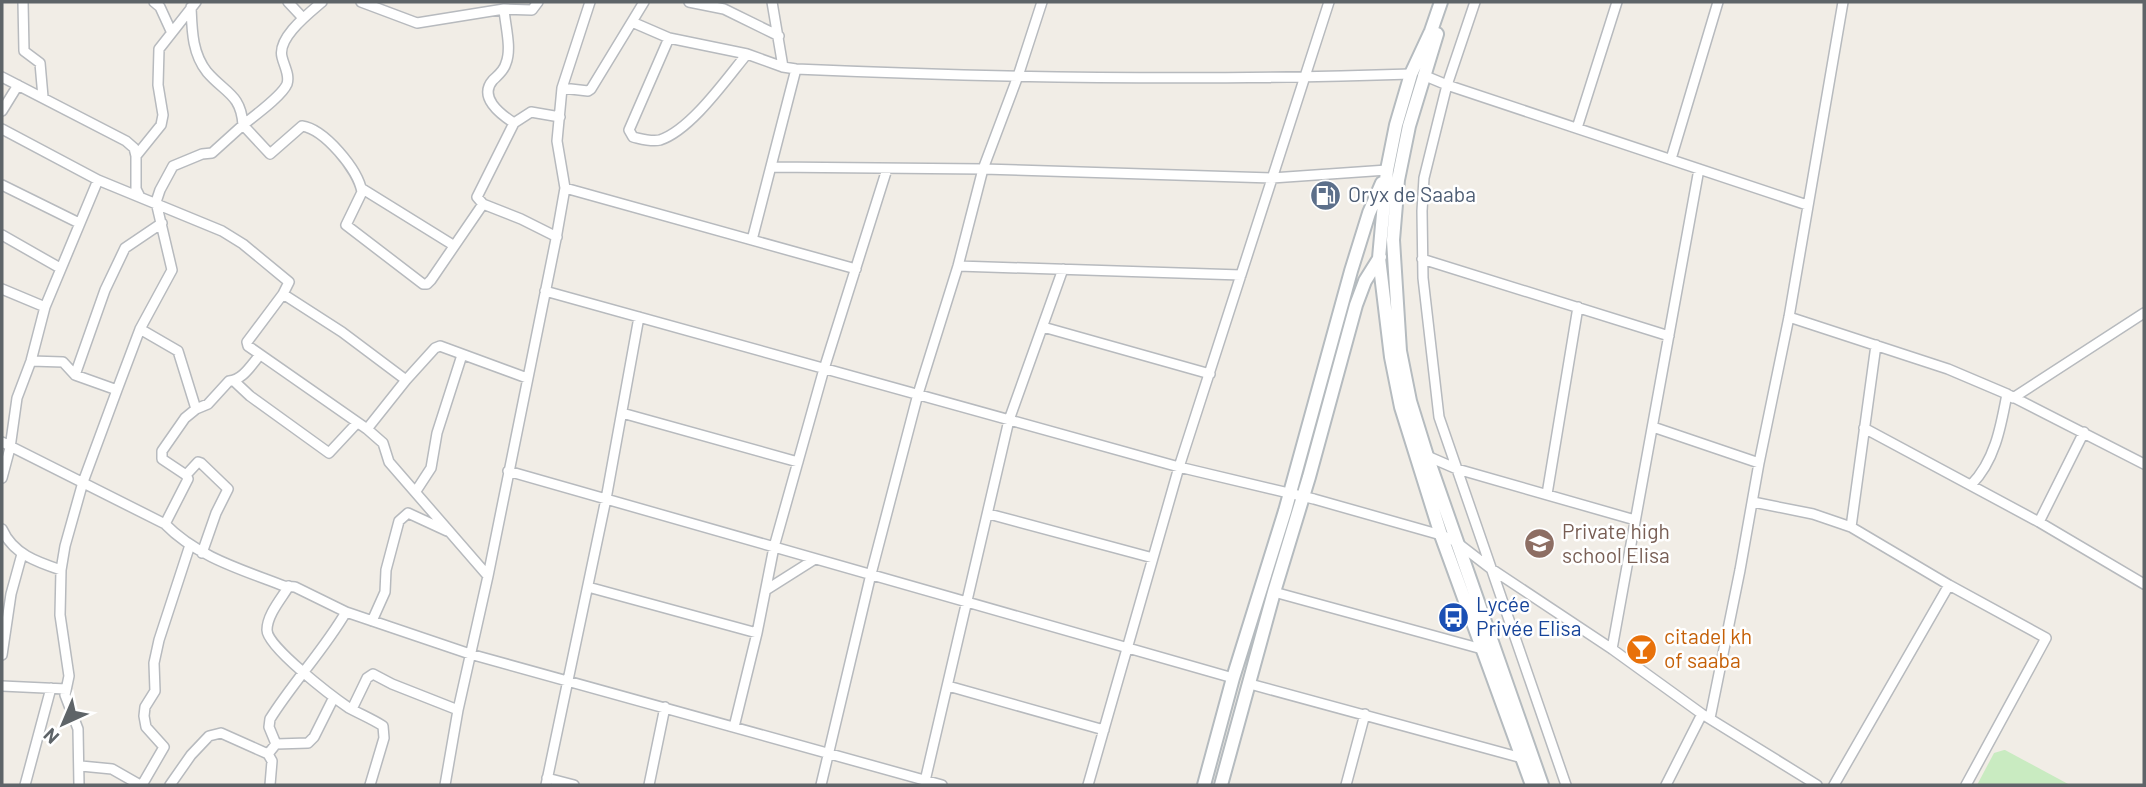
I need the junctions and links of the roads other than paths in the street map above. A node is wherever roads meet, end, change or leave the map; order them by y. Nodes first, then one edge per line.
1 (23, 2) edge
2 (154, 2) edge
3 (288, 2) edge
4 (322, 2) edge
5 (361, 2) edge
6 (538, 2) edge
7 (590, 2) edge
8 (644, 2) edge
9 (690, 2) edge
10 (772, 2) edge
11 (1042, 2) edge
12 (1329, 2) edge
13 (1441, 2) edge
14 (1448, 2) edge
15 (1475, 2) edge
16 (1617, 2) edge
17 (1718, 2) edge
18 (1843, 2) edge
19 (194, 4) edge
20 (725, 5) edge
21 (504, 9) junction
22 (303, 18) junction
23 (632, 22) junction
24 (171, 31) junction
25 (779, 36) junction
26 (669, 38) junction
27 (747, 54) junction
28 (783, 67) junction
29 (796, 69) junction
30 (1417, 74) junction
31 (1018, 76) junction
32 (2, 77) edge
33 (1304, 78) junction
34 (18, 85) junction
35 (1447, 85) junction
36 (562, 88) junction
37 (43, 97) junction
38 (2, 111) edge
39 (560, 117) junction
40 (513, 123) junction
41 (243, 125) junction
42 (1577, 128) junction
43 (2, 129) edge
44 (136, 156) junction
45 (1671, 159) junction
46 (771, 167) junction
47 (887, 169) junction
48 (983, 169) junction
49 (1699, 169) junction
50 (1387, 170) junction
51 (1272, 178) junction
52 (98, 180) junction
53 (2, 185) edge
54 (362, 188) junction
55 (565, 188) junction
56 (140, 197) junction
57 (156, 202) junction
58 (483, 204) junction
59 (1807, 205) junction
60 (79, 223) junction
61 (162, 223) junction
62 (2, 235) edge
63 (556, 237) junction
64 (752, 240) junction
65 (453, 245) junction
66 (1394, 255) junction
67 (1379, 257) junction
68 (1422, 259) junction
69 (958, 266) junction
70 (60, 268) junction
71 (856, 268) junction
72 (1063, 269) junction
73 (1241, 275) junction
74 (2, 289) edge
75 (545, 290) junction
76 (283, 294) junction
77 (45, 307) junction
78 (1578, 307) junction
79 (2144, 313) edge
80 (639, 317) junction
81 (1789, 317) junction
82 (1043, 327) junction
83 (141, 329) junction
84 (1669, 336) junction
85 (1876, 345) junction
86 (260, 355) junction
87 (462, 355) junction
88 (31, 361) junction
89 (824, 369) junction
90 (1210, 374) junction
91 (75, 375) junction
92 (527, 378) junction
93 (406, 380) junction
94 (234, 381) junction
95 (117, 390) junction
96 (918, 394) junction
97 (2010, 396) junction
98 (196, 409) junction
99 (622, 413) junction
100 (1009, 420) junction
101 (357, 423) junction
102 (1653, 427) junction
103 (1864, 428) junction
104 (367, 429) junction
105 (2084, 432) junction
106 (2, 442) edge
107 (10, 448) junction
108 (1427, 456) junction
109 (798, 462) junction
110 (1759, 463) junction
111 (2144, 464) edge
112 (1179, 467) junction
113 (1457, 469) junction
114 (508, 471) junction
115 (186, 475) junction
116 (2, 478) edge
117 (83, 482) junction
118 (1971, 485) junction
119 (416, 491) junction
120 (1289, 493) junction
121 (1547, 494) junction
122 (1303, 497) junction
123 (606, 499) junction
124 (1753, 502) junction
125 (989, 514) junction
126 (1635, 520) junction
127 (2039, 522) junction
128 (165, 524) junction
129 (1851, 527) junction
130 (2, 529) edge
131 (450, 533) junction
132 (1441, 535) junction
133 (1455, 541) junction
134 (190, 545) junction
135 (774, 547) junction
136 (202, 552) junction
137 (22, 554) junction
138 (1153, 558) junction
139 (815, 559) junction
140 (1490, 568) junction
141 (61, 570) junction
142 (871, 574) junction
143 (488, 576) junction
144 (2144, 584) edge
145 (1948, 585) junction
146 (289, 586) junction
147 (587, 587) junction
148 (766, 590) junction
149 (1273, 592) junction
150 (968, 601) junction
151 (346, 612) junction
152 (372, 621) junction
153 (757, 633) junction
154 (1128, 647) junction
155 (1482, 649) junction
156 (1612, 649) junction
157 (470, 654) junction
158 (2, 655) edge
159 (303, 672) junction
160 (1233, 678) junction
161 (567, 680) junction
162 (1250, 684) junction
163 (948, 685) junction
164 (2, 686) edge
165 (51, 688) junction
166 (66, 689) junction
167 (334, 697) junction
168 (666, 707) junction
169 (352, 709) junction
170 (458, 710) junction
171 (1365, 714) junction
172 (1706, 716) junction
173 (734, 727) junction
174 (1104, 730) junction
175 (276, 744) junction
176 (268, 754) junction
177 (828, 754) junction
178 (1522, 758) junction
179 (80, 766) junction
180 (1798, 775) junction
181 (925, 781) junction
182 (546, 782) edge
183 (25, 785) edge
184 (79, 785) edge
185 (141, 785) edge
186 (170, 785) edge
187 (270, 785) edge
188 (370, 785) edge
189 (445, 785) edge
190 (574, 785) edge
191 (649, 785) edge
192 (821, 785) edge
193 (942, 785) edge
194 (1088, 785) edge
195 (1204, 785) edge
196 (1221, 785) edge
197 (1346, 785) edge
198 (1532, 785) edge
199 (1542, 785) edge
200 (1566, 785) edge
201 (1666, 785) edge
202 (1794, 785) edge
203 (1817, 785) edge
204 (1834, 785) edge
205 (1966, 785) edge

1 - 37 street
2 - 24 street
3 - 22 street
4 - 22 street
5 - 21 street
6 - 21 street
7 - 36 street
8 - 23 street
9 - 20 street
10 - 25 street
11 - 31 street
12 - 33 street
13 - 30 street
14 - 30 street
15 - 35 street
16 - 42 street
17 - 45 street
18 - 59 street
19 - 24 street
19 - 41 street
20 - 25 street
21 - 40 street
22 - 41 street
23 - 26 street
23 - 36 street
24 - 44 street
25 - 28 street
26 - 27 street
26 - 27 street
27 - 28 street
28 - 29 street
29 - 31 street
29 - 46 street
30 - 33 street
30 - 35 street
30 - 50 street
30 - 66 street
31 - 33 street
31 - 48 street
32 - 34 street
33 - 51 street
34 - 37 street
34 - 38 street
35 - 42 street
35 - 68 street
36 - 39 street
37 - 44 street
39 - 40 street
39 - 55 street
40 - 58 street
41 - 54 street
41 - 57 street
42 - 45 street
43 - 52 street
44 - 56 street
45 - 49 street
46 - 47 street
46 - 64 street
47 - 48 street
47 - 71 street
48 - 51 street
48 - 69 street
49 - 59 street
49 - 84 street
50 - 51 street
50 - 67 street
50 - 120 street
51 - 73 street
52 - 56 street
52 - 60 street
53 - 60 street
54 - 65 street
54 - 65 street
55 - 63 street
55 - 64 street
56 - 57 street
57 - 61 street
57 - 76 street
58 - 63 street
58 - 65 street
59 - 81 street
60 - 70 street
61 - 83 street
61 - 91 street
62 - 70 street
63 - 75 street
64 - 71 street
66 - 67 street
66 - 108 street
67 - 122 street
67 - 132 street
68 - 78 street
68 - 113 street
69 - 72 street
69 - 96 street
70 - 77 street
71 - 89 street
72 - 73 street
72 - 82 street
73 - 90 street
74 - 77 street
75 - 80 street
75 - 92 street
76 - 86 street
76 - 93 street
77 - 88 street
78 - 84 street
78 - 121 street
79 - 97 street
80 - 89 street
80 - 99 street
81 - 85 street
81 - 110 street
82 - 90 street
82 - 100 street
83 - 95 street
83 - 98 street
84 - 102 street
85 - 97 street
85 - 103 street
86 - 94 street
86 - 101 street
87 - 92 street
87 - 93 street
87 - 119 street
88 - 91 street
88 - 107 street
89 - 96 street
89 - 109 street
90 - 112 street
91 - 95 street
92 - 114 street
93 - 104 street
94 - 98 street
94 - 101 street
95 - 117 street
96 - 100 street
96 - 142 street
97 - 105 street
97 - 118 street
98 - 115 street
99 - 109 street
99 - 123 street
100 - 112 street
100 - 125 street
101 - 104 street
102 - 110 street
102 - 126 street
103 - 118 street
103 - 129 street
104 - 119 street
105 - 111 street
105 - 127 street
106 - 107 street
107 - 116 street
107 - 117 street
108 - 113 street
108 - 133 street
109 - 135 street
110 - 124 street
112 - 120 street
112 - 138 street
113 - 121 street
113 - 140 street
114 - 123 street
114 - 143 street
115 - 128 street
115 - 136 street
117 - 128 street
117 - 141 street
118 - 127 street
119 - 131 street
120 - 122 street
120 - 160 street
121 - 126 street
122 - 132 street
122 - 149 street
123 - 135 street
123 - 147 street
124 - 129 street
124 - 172 street
125 - 138 street
125 - 150 street
126 - 156 street
127 - 144 street
128 - 134 street
129 - 145 street
130 - 137 street
131 - 143 street
131 - 152 street
132 - 133 street
132 - 155 street
133 - 140 street
133 - 199 street
134 - 136 street
134 - 185 street
135 - 139 street
135 - 148 street
136 - 146 street
137 - 141 street
137 - 158 street
138 - 154 street
139 - 142 street
139 - 148 street
140 - 156 street
140 - 200 street
141 - 166 street
142 - 150 street
142 - 177 street
143 - 157 street
145 - 204 street
145 - 205 street
146 - 151 street
146 - 159 street
147 - 153 street
147 - 161 street
148 - 153 street
149 - 155 street
149 - 162 street
150 - 154 street
150 - 163 street
151 - 152 street
151 - 159 street
152 - 157 street
153 - 173 street
154 - 160 street
154 - 174 street
155 - 178 street
156 - 172 street
157 - 161 street
157 - 170 street
159 - 167 street
159 - 175 street
160 - 195 street
161 - 168 street
161 - 182 street
162 - 171 street
162 - 196 street
163 - 174 street
163 - 181 street
164 - 165 street
165 - 166 street
165 - 183 street
166 - 179 street
167 - 169 street
167 - 175 street
168 - 173 street
168 - 191 street
169 - 170 street
169 - 188 street
170 - 189 street
171 - 178 street
171 - 197 street
172 - 180 street
172 - 201 street
173 - 177 street
174 - 194 street
175 - 176 street
176 - 186 street
176 - 187 street
177 - 181 street
177 - 192 street
178 - 198 street
179 - 184 street
179 - 185 street
180 - 202 street
180 - 203 street
181 - 193 street
182 - 190 street

